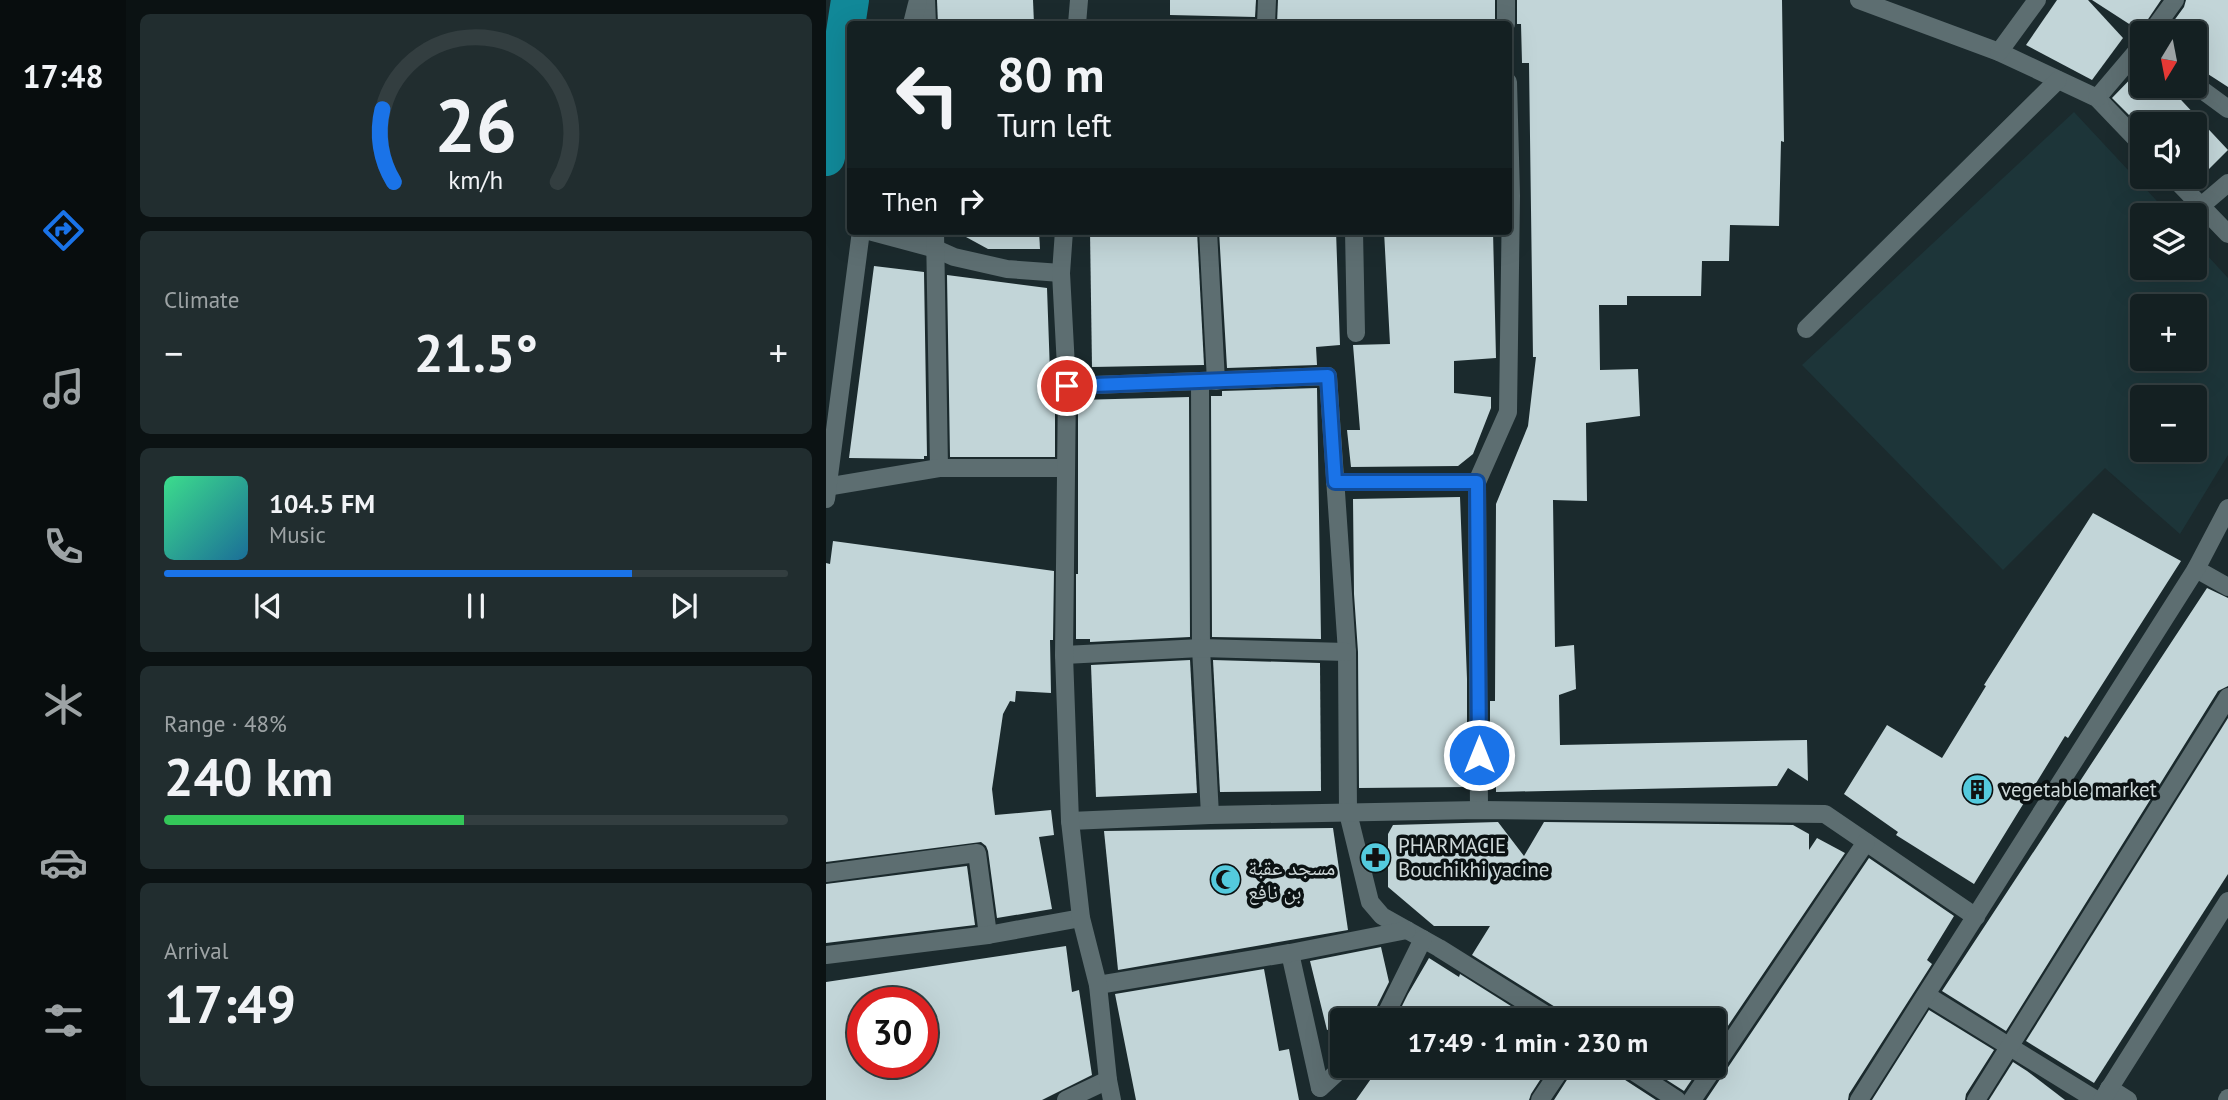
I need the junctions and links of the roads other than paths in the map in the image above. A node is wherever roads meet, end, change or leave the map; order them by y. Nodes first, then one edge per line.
1 (918, 0) edge
2 (926, 0) edge
3 (1079, 0) edge
4 (1267, 0) edge
5 (1506, 0) edge
6 (1858, 0) edge
7 (2037, 0) edge
8 (2175, 0) edge
9 (913, 21) edge
10 (927, 21) edge
11 (1077, 21) edge
12 (1266, 21) edge
13 (1506, 21) edge
14 (2160, 21) edge
15 (1999, 52) junction
16 (2130, 59) edge
17 (2058, 80) junction
18 (2207, 94) edge
19 (2097, 98) junction
20 (2228, 109) edge
21 (2130, 132) edge
22 (2228, 183) edge
23 (2185, 189) edge
24 (2198, 203) edge
25 (2205, 203) edge
26 (2207, 212) edge
27 (2228, 234) edge
28 (860, 235) edge
29 (899, 235) edge
30 (1064, 235) edge
31 (1208, 235) edge
32 (1354, 235) edge
33 (1510, 235) edge
34 (936, 240) edge
35 (1061, 272) junction
36 (1806, 329) dead end
37 (1356, 333) dead end
38 (1208, 381) junction
39 (1067, 386) junction
40 (939, 468) junction
41 (1066, 468) junction
42 (1335, 482) junction
43 (1477, 482) junction
44 (827, 491) edge
45 (2228, 508) edge
46 (2196, 569) junction
47 (2228, 587) edge
48 (1201, 648) junction
49 (1347, 652) junction
50 (1064, 655) junction
51 (2228, 697) edge
52 (1479, 810) junction
53 (1348, 813) junction
54 (1210, 815) junction
55 (1070, 821) junction
56 (1866, 842) junction
57 (826, 873) edge
58 (2228, 901) edge
59 (1976, 917) junction
60 (1081, 918) junction
61 (988, 935) junction
62 (1415, 935) junction
63 (1290, 953) junction
64 (826, 956) edge
65 (1097, 985) junction
66 (1926, 995) junction
67 (1388, 1008) edge
68 (1534, 1008) edge
69 (2010, 1045) junction
70 (1331, 1078) edge
71 (1555, 1078) edge
72 (1643, 1078) edge
73 (1108, 1080) junction
74 (2102, 1096) edge
75 (1066, 1100) edge
76 (1112, 1100) edge
77 (1541, 1100) edge
78 (1677, 1100) edge
79 (1692, 1100) edge
80 (1859, 1100) edge
81 (1976, 1100) edge
82 (2128, 1100) edge

1 - 9 street
2 - 10 street
3 - 11 street
4 - 12 street
5 - 13 street
6 - 15 street
7 - 15 street
8 - 14 street
15 - 17 street
16 - 19 street
17 - 19 street
17 - 36 street
18 - 20 street
19 - 21 street
22 - 25 street
23 - 24 street
26 - 27 street
28 - 44 street
29 - 34 street
30 - 35 street
31 - 38 street
32 - 37 street
33 - 43 street
34 - 35 street
34 - 40 street
35 - 39 street
38 - 39 street
38 - 42 street
38 - 48 street
39 - 41 street
40 - 41 street
40 - 44 street
41 - 50 street
42 - 43 street
42 - 49 street
43 - 52 street
45 - 46 street
46 - 47 street
46 - 59 street
48 - 49 street
48 - 50 street
48 - 54 street
49 - 53 street
50 - 55 street
51 - 69 street
52 - 53 street
52 - 56 street
53 - 54 street
53 - 62 street
54 - 55 street
55 - 60 street
56 - 59 street
56 - 79 street
57 - 61 street
58 - 74 street
59 - 66 street
60 - 61 street
60 - 65 street
61 - 64 street
62 - 63 street
62 - 67 street
62 - 68 street
63 - 65 street
63 - 70 street
65 - 73 street
66 - 69 street
66 - 80 street
69 - 74 street
69 - 81 street
71 - 77 street
72 - 78 street
73 - 75 street
73 - 76 street
74 - 82 street

